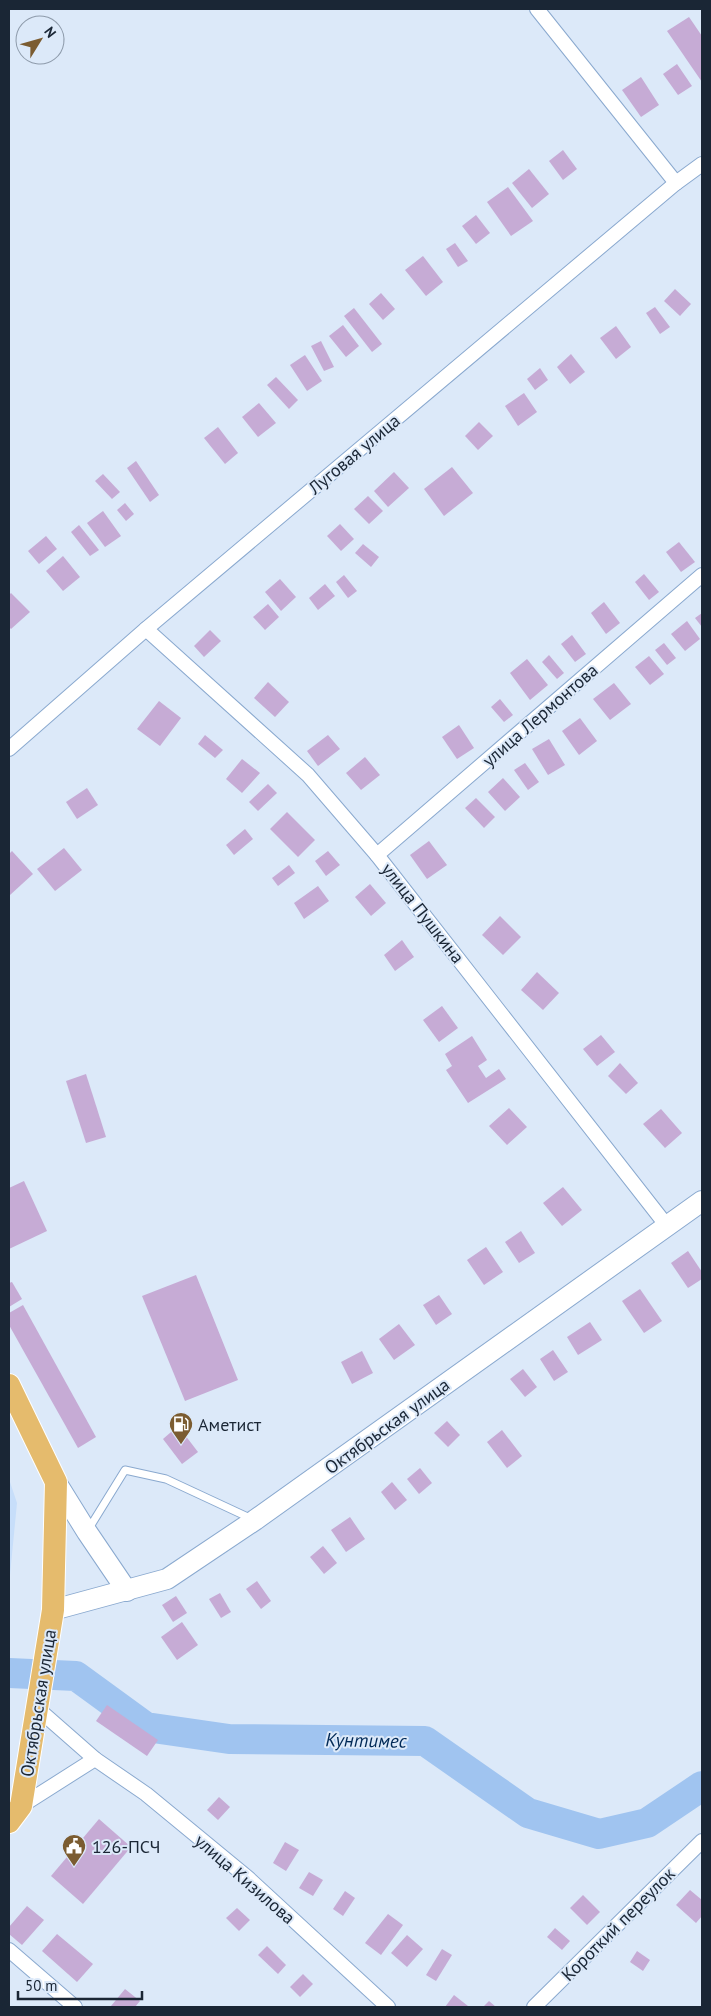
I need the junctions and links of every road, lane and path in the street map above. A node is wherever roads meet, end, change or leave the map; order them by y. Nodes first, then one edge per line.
1 (537, 9) edge
2 (702, 164) edge
3 (676, 183) junction
4 (702, 575) edge
5 (146, 629) junction
6 (9, 749) edge
7 (377, 855) junction
8 (702, 1201) edge
9 (667, 1226) junction
10 (12, 1396) edge
11 (56, 1482) junction
12 (255, 1520) junction
13 (87, 1532) junction
14 (127, 1591) junction
15 (53, 1610) junction
16 (38, 1709) junction
17 (95, 1759) junction
18 (15, 1814) edge
19 (702, 1841) edge
20 (9, 1950) edge
21 (75, 2007) edge
22 (388, 2007) edge
23 (534, 2007) edge

1 - 3 street
2 - 3 street, Луговая улица
3 - 5 street, Луговая улица
4 - 7 street, улица Лермонтова
5 - 6 street, Луговая улица
5 - 7 street, улица Пушкина
7 - 9 street, улица Пушкина
8 - 9 street, Октябрьская улица
9 - 12 street, Октябрьская улица
10 - 11 main road
11 - 13 street
11 - 15 main road, Октябрьская улица
12 - 13 lane
12 - 14 street, Октябрьская улица
13 - 14 street
14 - 15 street, Октябрьская улица
15 - 16 main road, Октябрьская улица
16 - 17 street, улица Кизилова
16 - 18 main road, Октябрьская улица
17 - 18 street
17 - 22 street, улица Кизилова
19 - 23 street, Короткий переулок
20 - 21 street

